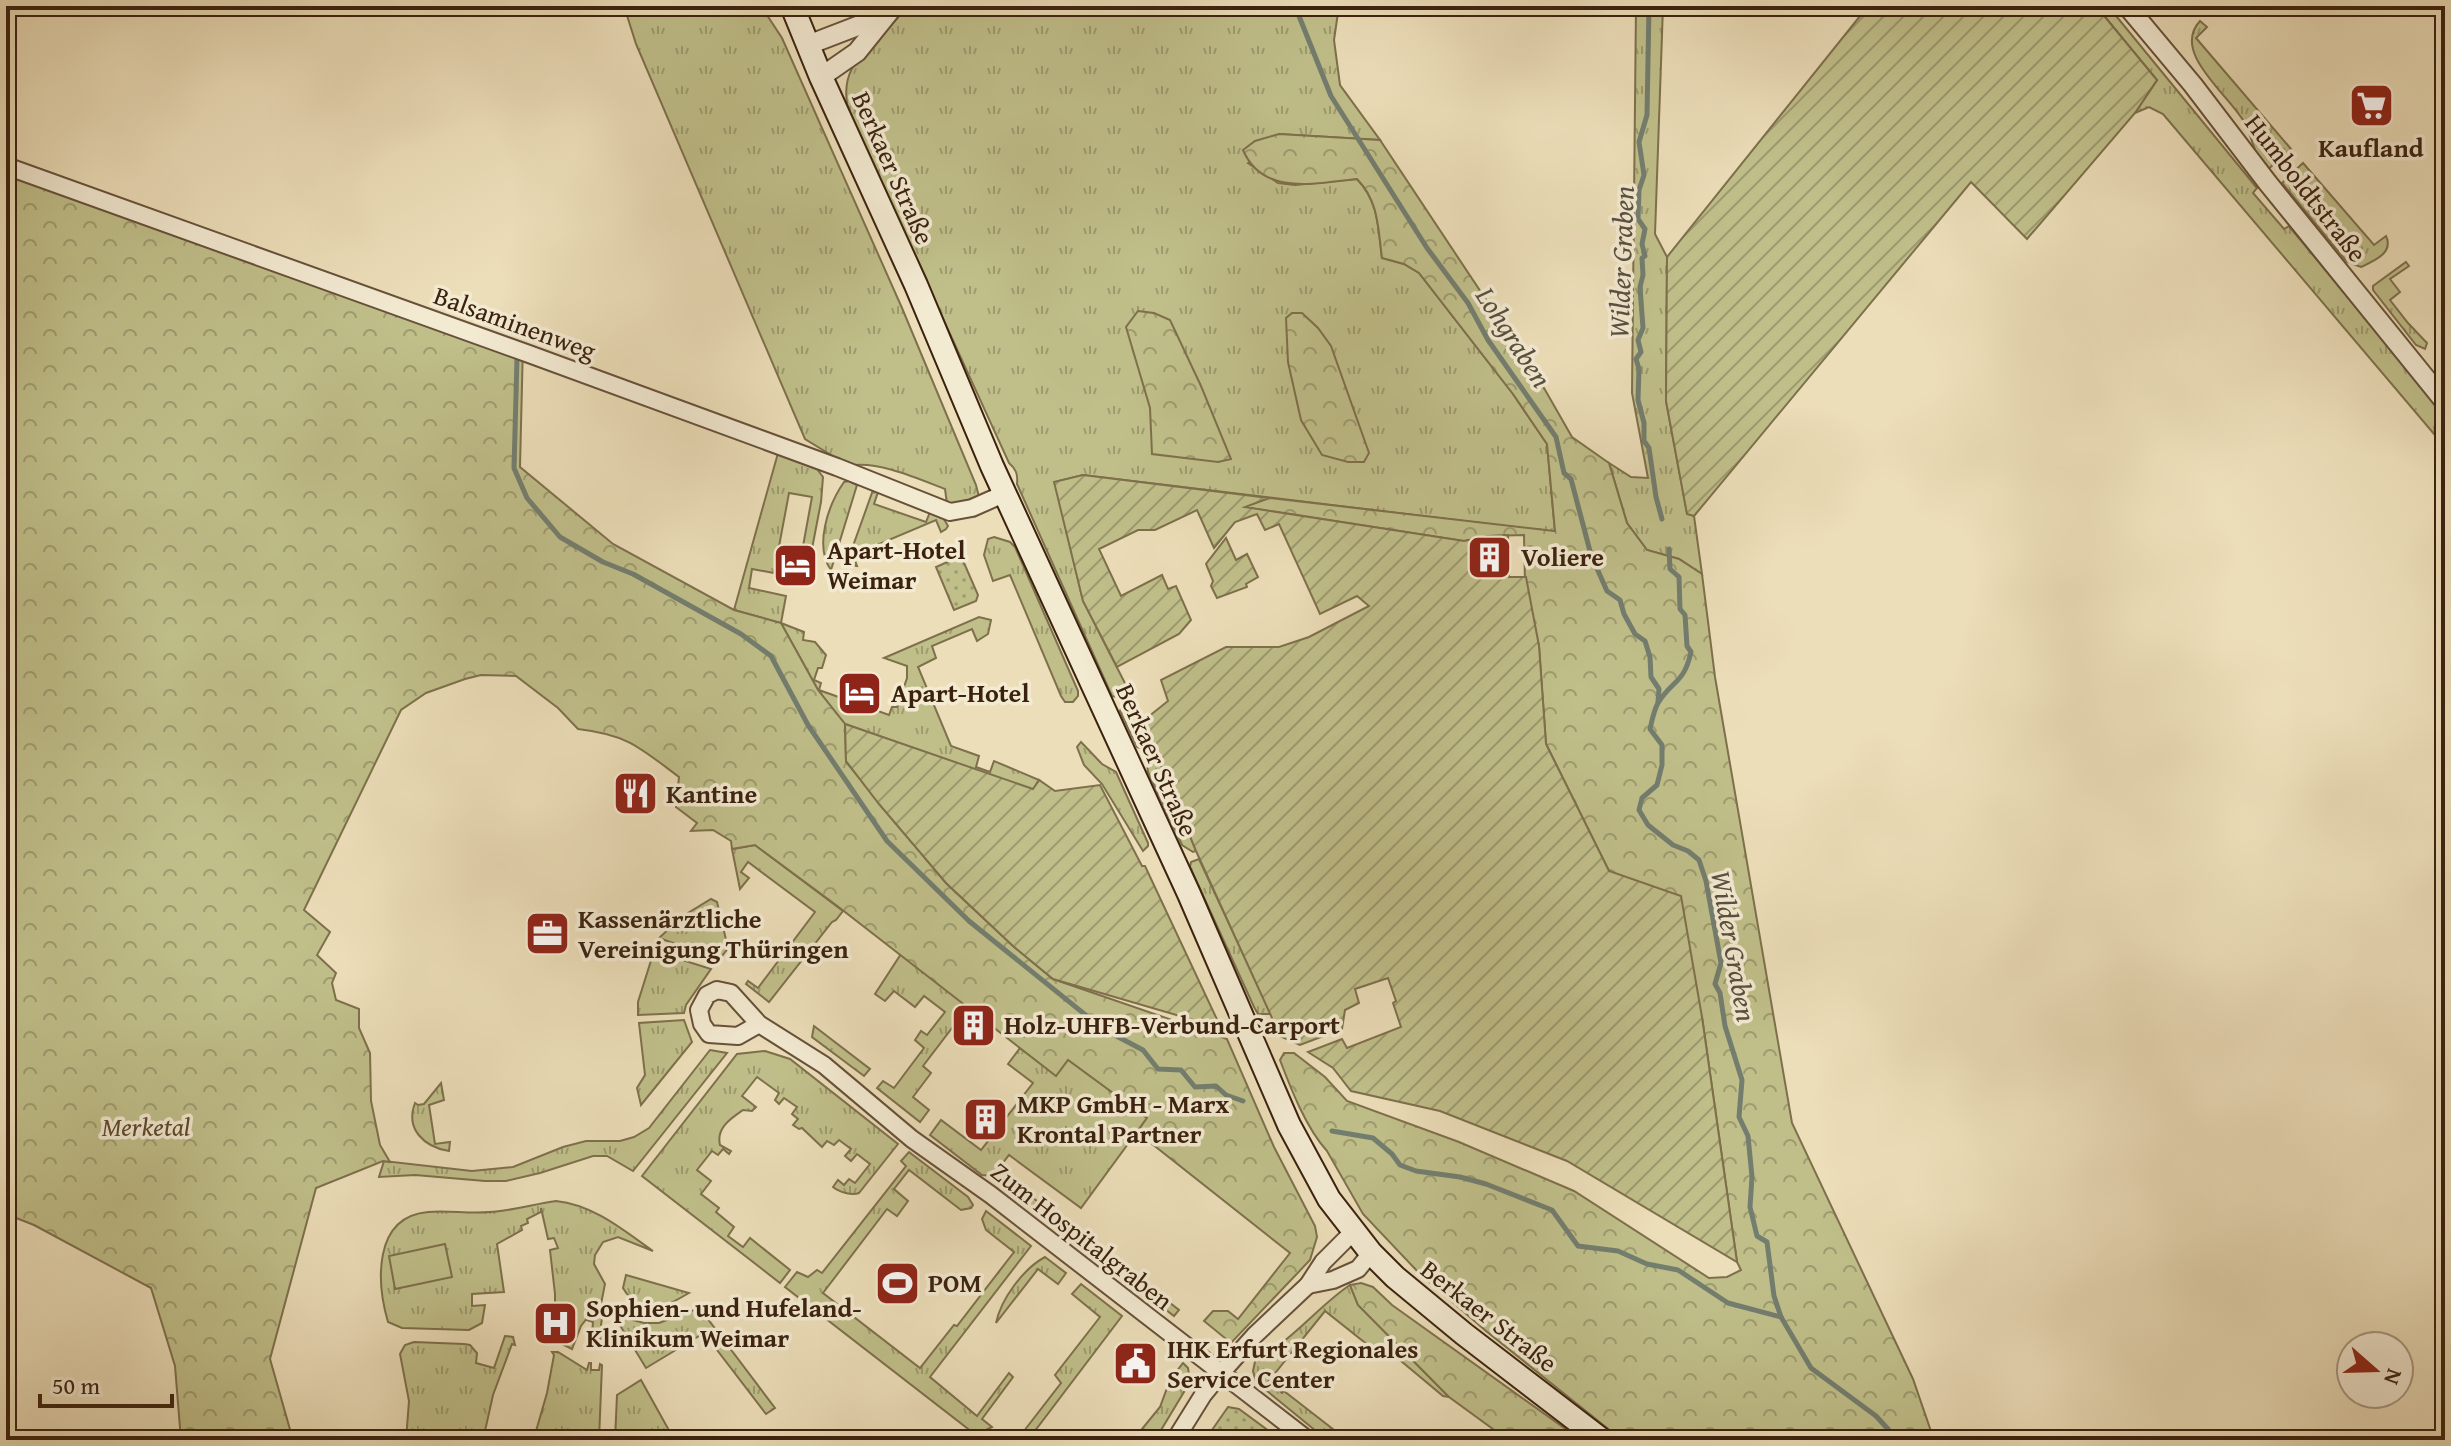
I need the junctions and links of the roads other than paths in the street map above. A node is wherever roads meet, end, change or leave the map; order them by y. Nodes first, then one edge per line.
1 (792, 6) edge
2 (2127, 6) edge
3 (890, 11) edge
4 (808, 45) junction
5 (821, 77) junction
6 (6, 166) edge
7 (2445, 402) edge
8 (1006, 493) junction
9 (759, 1024) dead end
10 (1353, 1232) junction
11 (1371, 1253) junction
12 (1308, 1285) junction
13 (1222, 1372) junction
14 (1175, 1440) edge
15 (1308, 1440) edge
16 (1602, 1440) edge

1 - 4 main road, Berkaer Straße
2 - 7 street, Humboldtstraße
3 - 4 street
3 - 5 street
4 - 5 main road, Berkaer Straße
5 - 8 main road, Berkaer Straße
6 - 8 street, Balsaminenweg
8 - 10 main road, Berkaer Straße
9 - 13 street, Zum Hospitalgraben
10 - 11 main road, Berkaer Straße
10 - 12 street
11 - 12 street
11 - 16 main road, Berkaer Straße
12 - 13 street
13 - 14 street
13 - 15 street, Zum Hospitalgraben

